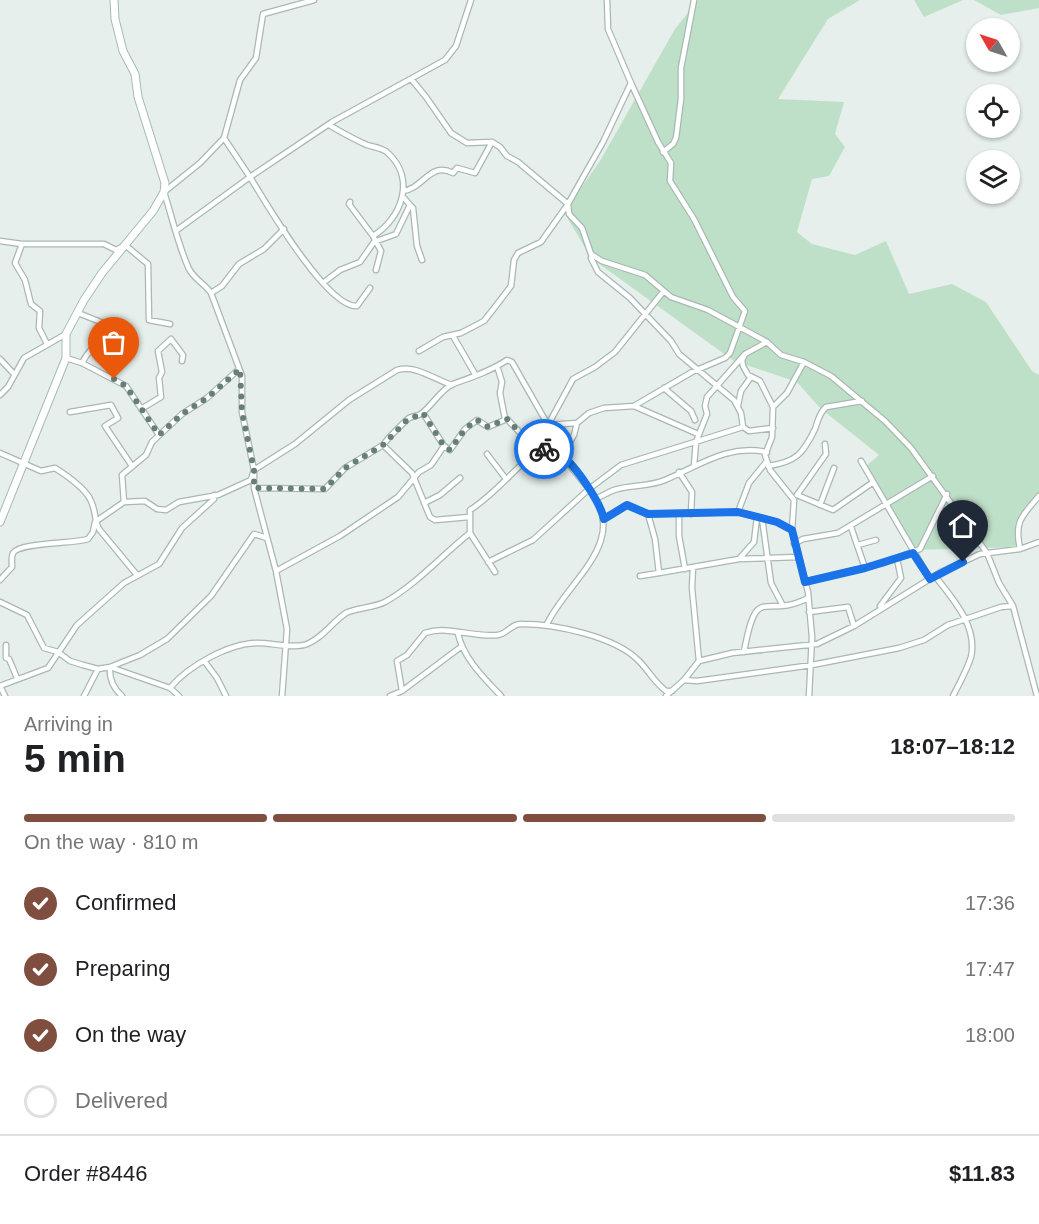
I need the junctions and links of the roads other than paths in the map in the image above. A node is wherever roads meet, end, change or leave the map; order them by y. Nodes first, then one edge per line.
1 (114, 0) edge
2 (314, 0) edge
3 (471, 0) edge
4 (607, 0) edge
5 (694, 0) edge
6 (412, 80) junction
7 (631, 83) junction
8 (329, 125) junction
9 (224, 138) junction
10 (492, 142) junction
11 (663, 152) junction
12 (250, 177) junction
13 (403, 191) junction
14 (164, 192) junction
15 (404, 198) junction
16 (350, 202) dead end
17 (568, 204) junction
18 (410, 205) junction
19 (284, 229) junction
20 (177, 230) junction
21 (374, 239) junction
22 (0, 241) edge
23 (22, 244) junction
24 (125, 246) junction
25 (591, 258) dead end
26 (422, 260) dead end
27 (376, 270) dead end
28 (323, 283) junction
29 (370, 288) dead end
30 (663, 292) junction
31 (211, 293) junction
32 (78, 313) junction
33 (644, 313) junction
34 (170, 324) dead end
35 (738, 328) junction
36 (66, 334) junction
37 (453, 336) junction
38 (767, 342) junction
39 (47, 344) junction
40 (419, 351) dead end
41 (745, 354) junction
42 (66, 358) junction
43 (0, 359) edge
44 (182, 361) dead end
45 (804, 362) junction
46 (82, 363) junction
47 (240, 369) junction
48 (498, 369) junction
49 (700, 369) junction
50 (14, 374) junction
51 (475, 374) junction
52 (751, 377) junction
53 (452, 384) junction
54 (717, 386) junction
55 (664, 388) junction
56 (0, 395) edge
57 (862, 401) junction
58 (738, 405) junction
59 (634, 406) junction
60 (773, 407) junction
61 (141, 409) junction
62 (70, 412) dead end
63 (423, 413) junction
64 (505, 419) junction
65 (695, 420) junction
66 (577, 423) junction
67 (703, 424) junction
68 (548, 425) junction
69 (682, 428) junction
70 (743, 428) junction
71 (773, 428) junction
72 (698, 434) junction
73 (159, 435) junction
74 (696, 442) junction
75 (825, 444) dead end
76 (383, 445) junction
77 (444, 446) junction
78 (541, 448) junction
79 (766, 452) junction
80 (0, 453) edge
81 (487, 454) dead end
82 (562, 456) junction
83 (861, 461) dead end
84 (768, 464) junction
85 (24, 465) junction
86 (694, 465) junction
87 (132, 466) junction
88 (834, 468) dead end
89 (254, 470) junction
90 (679, 472) junction
91 (933, 476) junction
92 (460, 478) dead end
93 (506, 479) junction
94 (414, 481) junction
95 (872, 483) junction
96 (254, 488) junction
97 (589, 489) junction
98 (947, 494) junction
99 (214, 495) junction
100 (1039, 496) edge
101 (597, 498) junction
102 (796, 498) junction
103 (124, 502) junction
104 (424, 503) junction
105 (820, 505) junction
106 (885, 506) junction
107 (738, 512) junction
108 (648, 514) junction
109 (691, 514) junction
110 (679, 515) junction
111 (469, 517) junction
112 (760, 518) junction
113 (604, 519) junction
114 (0, 522) edge
115 (94, 522) junction
116 (850, 527) junction
117 (792, 530) junction
118 (470, 532) junction
119 (267, 538) junction
120 (876, 540) dead end
121 (1039, 542) edge
122 (794, 544) junction
123 (858, 545) junction
124 (1020, 549) junction
125 (913, 553) junction
126 (987, 553) junction
127 (765, 556) junction
128 (798, 557) junction
129 (739, 559) junction
130 (897, 559) junction
131 (488, 562) junction
132 (693, 567) junction
133 (865, 568) junction
134 (685, 569) junction
135 (276, 571) junction
136 (495, 572) dead end
137 (659, 573) junction
138 (137, 575) junction
139 (640, 576) dead end
140 (932, 578) junction
141 (0, 580) edge
142 (805, 582) junction
143 (808, 598) junction
144 (0, 602) edge
145 (782, 604) junction
146 (1013, 606) junction
147 (878, 609) junction
148 (809, 612) junction
149 (965, 621) junction
150 (547, 624) junction
151 (854, 626) junction
152 (460, 633) junction
153 (6, 645) dead end
154 (811, 645) junction
155 (287, 646) junction
156 (462, 646) junction
157 (58, 652) junction
158 (744, 652) junction
159 (699, 661) junction
160 (205, 662) junction
161 (812, 664) junction
162 (110, 666) junction
163 (98, 669) junction
164 (17, 678) junction
165 (684, 680) junction
166 (0, 686) edge
167 (170, 688) junction
168 (114, 689) junction
169 (402, 691) junction
170 (672, 691) junction
171 (4, 696) edge
172 (84, 696) edge
173 (110, 696) edge
174 (122, 696) edge
175 (179, 696) edge
176 (226, 696) edge
177 (282, 696) edge
178 (390, 696) edge
179 (501, 696) edge
180 (666, 696) edge
181 (809, 696) edge
182 (953, 696) edge
183 (1037, 696) edge

1 - 14 street
2 - 9 street
3 - 6 street
4 - 7 street
5 - 11 street
6 - 8 street
6 - 10 street
7 - 11 street
7 - 17 street
8 - 12 street
8 - 13 street
9 - 12 street
9 - 14 street
10 - 13 street
10 - 17 street
11 - 35 street
12 - 19 street
12 - 20 street
13 - 15 street
14 - 20 street
14 - 24 street
15 - 18 street
15 - 21 street
16 - 21 street
17 - 30 street
17 - 37 street
18 - 21 street
18 - 26 street
19 - 28 street
19 - 31 street
20 - 31 street
21 - 27 street
21 - 28 street
22 - 23 street
23 - 24 street
23 - 39 street
24 - 32 street
24 - 34 street
25 - 33 street
28 - 29 street
30 - 33 street
30 - 35 street
31 - 47 street
32 - 36 street
32 - 46 street
33 - 49 street
33 - 68 street
35 - 38 street
35 - 49 street
36 - 39 street
36 - 42 street
37 - 40 street
37 - 51 street
38 - 41 street
38 - 45 street
39 - 50 street
41 - 52 street
41 - 54 street
42 - 46 street
42 - 85 street
43 - 50 street
44 - 61 street
45 - 57 street
45 - 60 street
46 - 61 street
47 - 73 street
47 - 89 street
48 - 51 street
48 - 64 street
48 - 68 street
49 - 54 street
49 - 55 street
50 - 56 street
51 - 53 street
52 - 58 street
52 - 60 street
53 - 63 street
53 - 89 street
54 - 58 street
54 - 67 street
55 - 59 street
55 - 65 street
57 - 84 street
57 - 91 street
58 - 70 street
59 - 66 street
59 - 69 street
60 - 71 street
61 - 73 street
62 - 87 street
63 - 76 street
63 - 77 street
64 - 77 street
64 - 78 street
65 - 67 street
65 - 69 street
66 - 68 street
66 - 82 street
67 - 72 street
68 - 78 street
69 - 72 street
70 - 71 street
70 - 74 street
71 - 79 street
72 - 74 street
73 - 87 street
74 - 86 street
74 - 97 street
75 - 102 street
76 - 94 street
76 - 96 street
77 - 94 street
78 - 82 street
78 - 93 street
79 - 84 street
79 - 86 street
80 - 85 street
81 - 93 street
82 - 97 street
83 - 95 street
84 - 102 street
84 - 107 street
85 - 114 street
85 - 115 street
86 - 90 street
87 - 103 street
88 - 105 street
89 - 96 street
89 - 99 street
90 - 101 street
90 - 109 street
91 - 98 street
91 - 106 street
92 - 104 street
93 - 111 street
94 - 104 street
94 - 135 street
95 - 105 street
95 - 106 street
96 - 119 street
97 - 101 street
97 - 131 street
98 - 125 street
98 - 126 street
99 - 103 street
99 - 138 street
100 - 124 street
101 - 113 street
102 - 105 street
102 - 117 street
103 - 115 street
104 - 111 street
106 - 116 street
106 - 125 street
107 - 109 street
107 - 112 street
108 - 110 street
108 - 113 street
108 - 137 street
109 - 110 street
110 - 134 street
111 - 118 street
112 - 117 street
112 - 127 street
112 - 129 street
113 - 150 street
115 - 138 street
115 - 141 street
116 - 122 street
116 - 123 street
117 - 122 street
118 - 131 street
118 - 155 street
119 - 135 street
119 - 162 street
120 - 123 street
121 - 124 street
122 - 128 street
123 - 133 street
124 - 126 street
125 - 130 street
125 - 140 street
126 - 140 street
126 - 146 street
127 - 128 street
127 - 129 street
127 - 145 street
128 - 142 street
129 - 132 street
130 - 133 street
130 - 147 street
131 - 136 street
132 - 134 street
132 - 159 street
133 - 142 street
134 - 137 street
135 - 155 street
137 - 139 street
138 - 157 street
140 - 147 street
140 - 149 street
142 - 143 street
143 - 145 street
143 - 148 street
144 - 157 street
145 - 158 street
146 - 149 street
146 - 183 street
147 - 151 street
148 - 151 street
148 - 154 street
149 - 161 street
149 - 182 street
150 - 152 street
150 - 170 street
151 - 154 street
152 - 156 street
152 - 169 street
153 - 164 street
154 - 158 street
154 - 161 street
155 - 160 street
155 - 177 street
156 - 169 street
156 - 179 street
157 - 163 street
157 - 164 street
158 - 159 street
159 - 165 street
160 - 167 street
160 - 176 street
161 - 165 street
161 - 181 street
162 - 163 street
162 - 167 street
162 - 168 street
163 - 172 street
164 - 166 street
165 - 170 street
166 - 171 street
167 - 175 street
168 - 173 street
168 - 174 street
169 - 178 street
170 - 180 street

